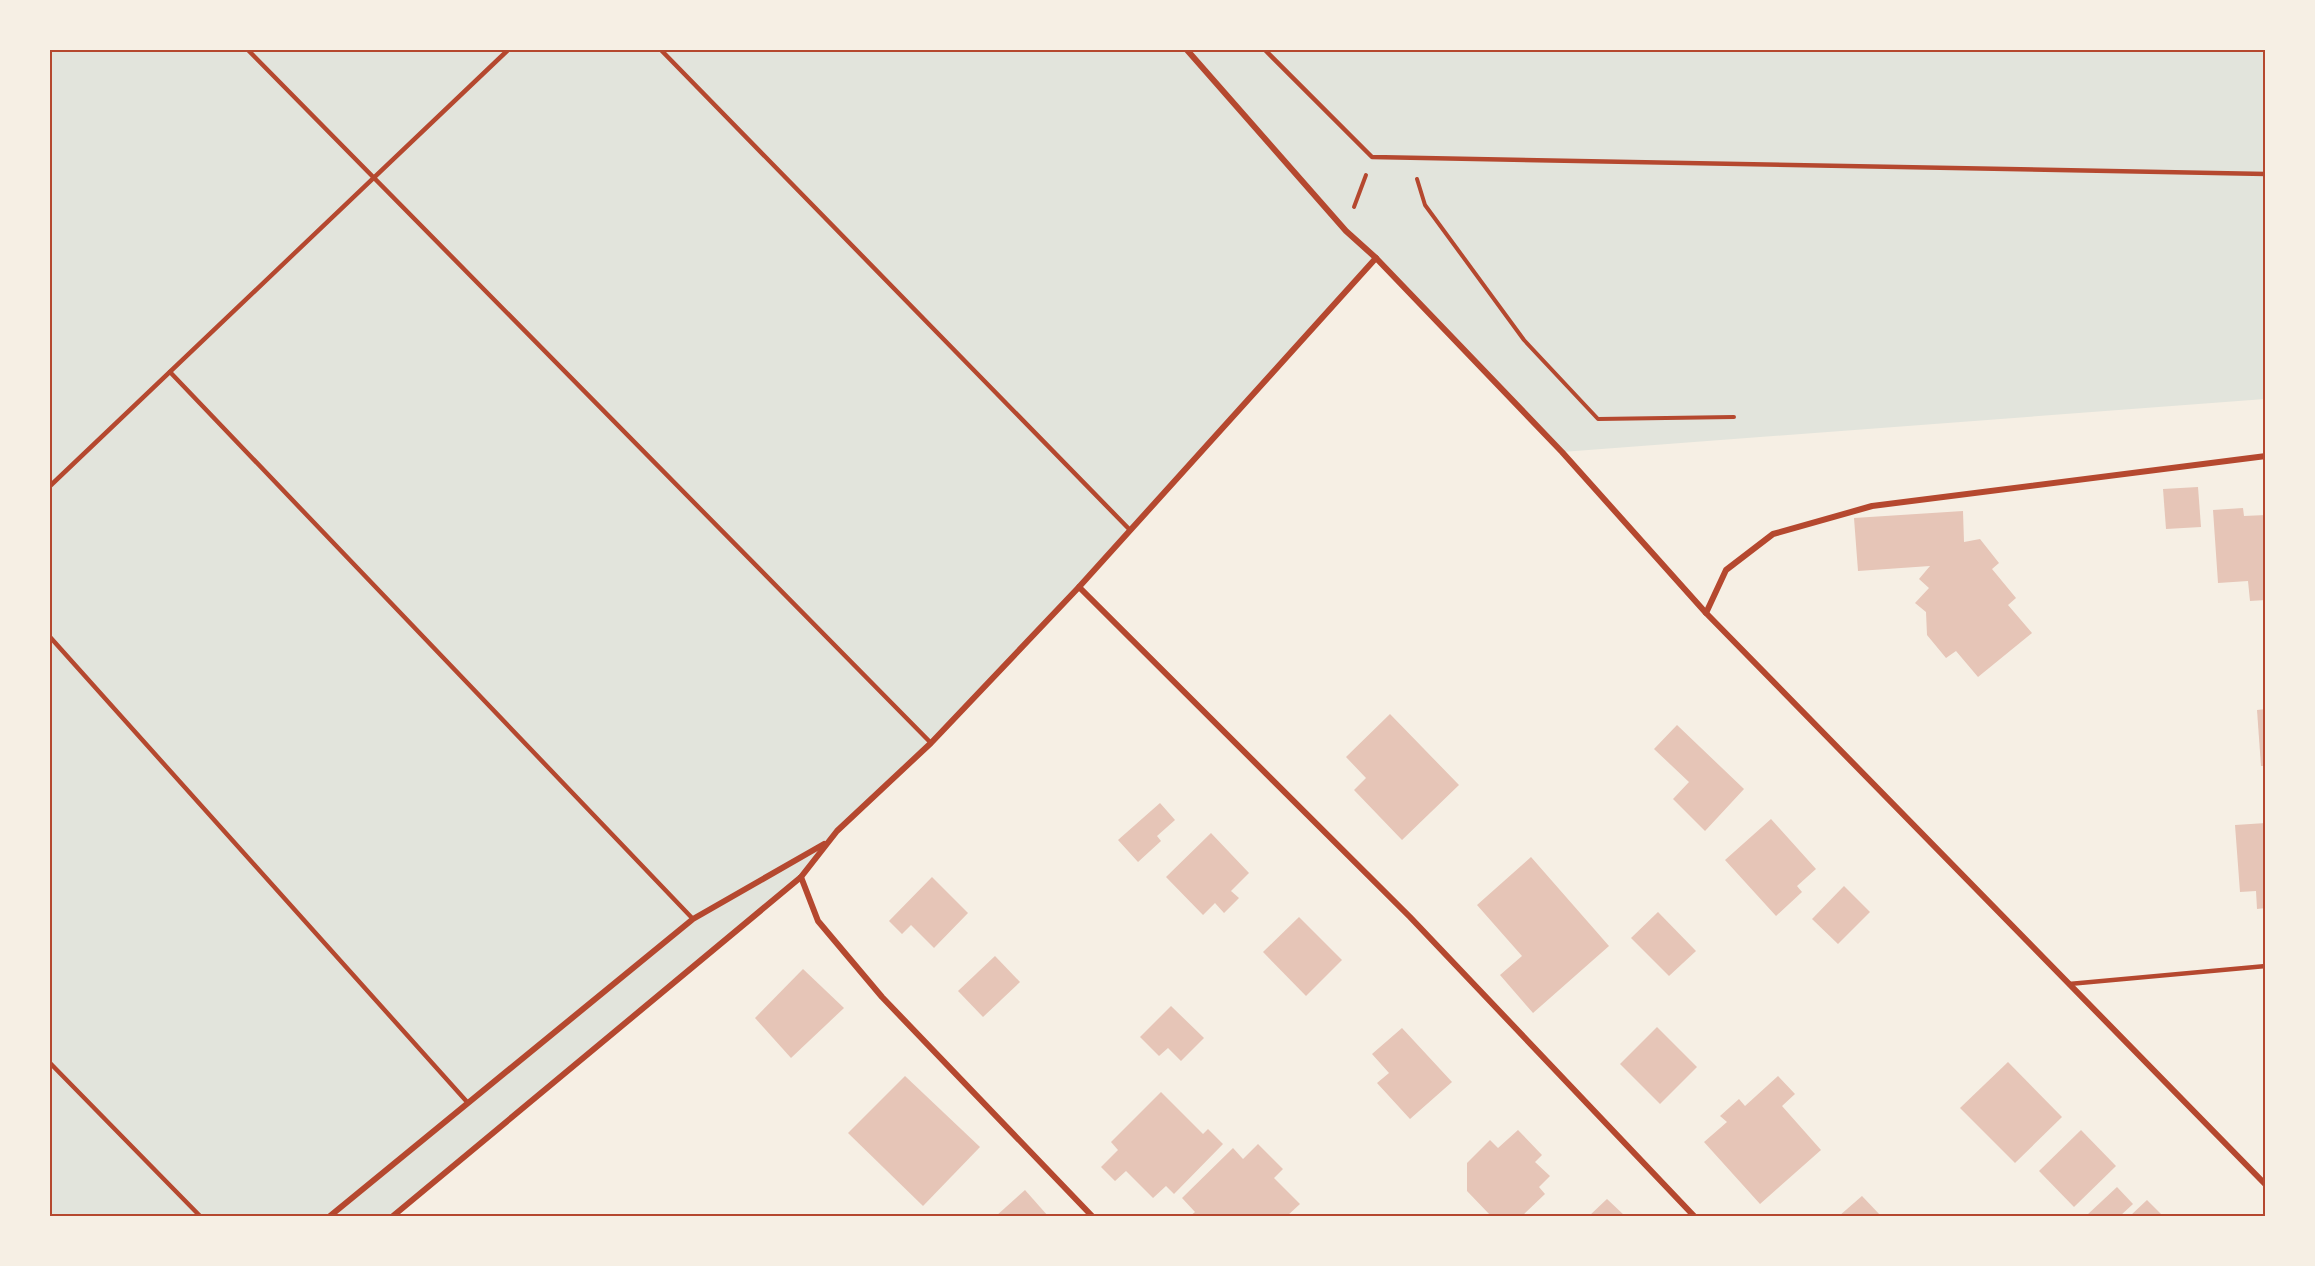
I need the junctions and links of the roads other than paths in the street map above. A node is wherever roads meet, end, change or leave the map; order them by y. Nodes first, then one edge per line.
1 (248, 50) edge
2 (508, 50) edge
3 (661, 50) edge
4 (1187, 50) edge
5 (1264, 50) edge
6 (2265, 174) edge
7 (375, 176) junction
8 (1376, 258) junction
9 (170, 372) junction
10 (2265, 456) edge
11 (50, 486) edge
12 (1130, 530) junction
13 (1079, 587) junction
14 (1706, 613) junction
15 (50, 638) edge
16 (931, 743) junction
17 (829, 842) junction
18 (801, 877) junction
19 (693, 919) junction
20 (2265, 966) edge
21 (2069, 984) junction
22 (50, 1063) edge
23 (468, 1103) junction
24 (2265, 1185) edge
25 (201, 1216) edge
26 (330, 1216) edge
27 (393, 1216) edge
28 (1092, 1216) edge
29 (1694, 1216) edge

1 - 7 lane
2 - 7 lane
3 - 12 lane
4 - 8 street
5 - 6 lane
7 - 9 lane
7 - 16 lane
8 - 12 street
8 - 14 street
9 - 11 lane
9 - 19 lane
10 - 14 street
12 - 13 street
13 - 16 street
13 - 29 street
14 - 21 street
15 - 23 lane
16 - 17 street
17 - 18 street
17 - 19 street
18 - 27 street
18 - 28 street
19 - 23 street
20 - 21 lane
21 - 24 street
22 - 25 lane
23 - 26 street

